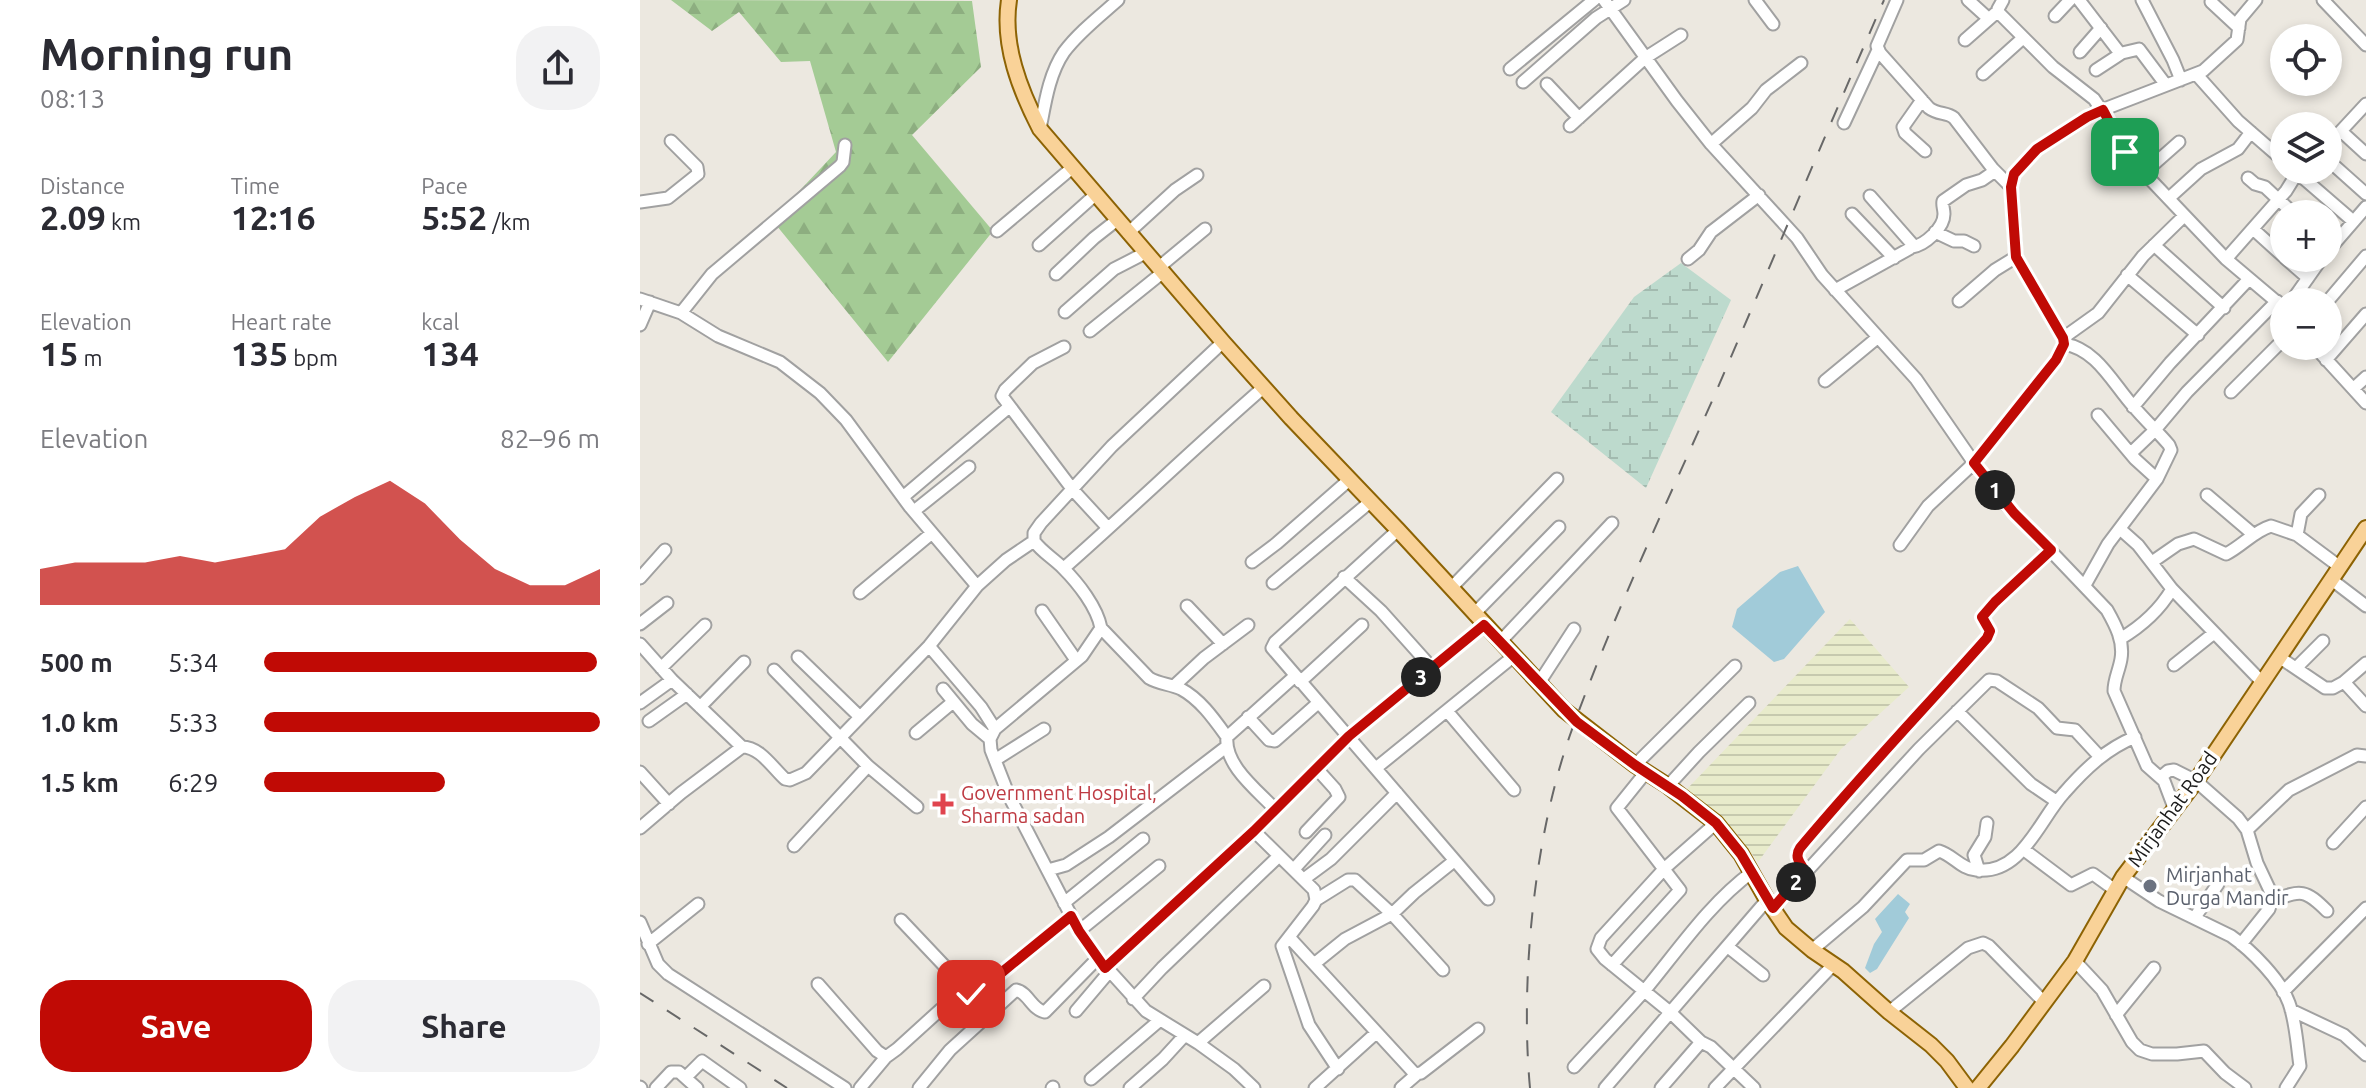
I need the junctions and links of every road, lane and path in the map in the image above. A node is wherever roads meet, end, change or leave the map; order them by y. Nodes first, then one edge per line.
1 (1009, 0) edge
2 (1118, 0) edge
3 (1594, 0) edge
4 (1624, 0) edge
5 (1755, 0) edge
6 (1897, 0) edge
7 (1968, 0) edge
8 (2070, 0) edge
9 (2079, 0) edge
10 (2142, 0) edge
11 (2256, 0) edge
12 (2323, 0) edge
13 (2211, 2) edge
14 (1607, 4) edge
15 (1997, 10) edge
16 (2055, 16) dead end
17 (1773, 24) dead end
18 (2101, 28) junction
19 (2239, 28) junction
20 (1681, 35) dead end
21 (2023, 38) junction
22 (1965, 40) dead end
23 (2366, 45) edge
24 (1878, 50) junction
25 (2080, 52) dead end
26 (2122, 53) junction
27 (1645, 58) junction
28 (1801, 63) dead end
29 (1510, 69) dead end
30 (2096, 70) dead end
31 (1983, 74) dead end
32 (2197, 75) junction
33 (2181, 80) junction
34 (1523, 82) dead end
35 (1547, 84) dead end
36 (2166, 85) junction
37 (1922, 100) junction
38 (2103, 110) junction
39 (2364, 110) edge
40 (1844, 123) dead end
41 (1040, 129) junction
42 (2251, 132) junction
43 (2342, 132) joint
44 (671, 141) dead end
45 (2179, 142) dead end
46 (1711, 144) junction
47 (845, 145) dead end
48 (2270, 149) edge
49 (1925, 151) dead end
50 (2366, 154) edge
51 (1072, 168) junction
52 (1995, 171) junction
53 (2145, 172) junction
54 (2342, 173) edge
55 (1197, 175) dead end
56 (2248, 178) dead end
57 (2291, 184) edge
58 (2311, 184) edge
59 (2011, 187) junction
60 (2366, 194) edge
61 (1095, 195) junction
62 (1759, 195) junction
63 (1870, 196) dead end
64 (2169, 198) junction
65 (2278, 199) junction
66 (640, 202) edge
67 (2366, 207) edge
68 (1852, 214) dead end
69 (2184, 216) junction
70 (1117, 220) junction
71 (2353, 221) junction
72 (1205, 229) dead end
73 (2253, 229) junction
74 (997, 231) dead end
75 (1935, 232) junction
76 (1128, 233) junction
77 (2342, 234) edge
78 (2270, 244) edge
79 (1039, 245) dead end
80 (2154, 245) junction
81 (1974, 246) dead end
82 (1912, 247) junction
83 (1145, 253) junction
84 (2366, 256) edge
85 (2016, 257) junction
86 (1894, 258) junction
87 (1688, 259) dead end
88 (2226, 259) junction
89 (1160, 270) junction
90 (2301, 272) edge
91 (2312, 272) edge
92 (1056, 274) dead end
93 (2127, 275) junction
94 (2308, 278) junction
95 (2249, 279) junction
96 (2301, 288) edge
97 (2339, 288) edge
98 (1835, 290) junction
99 (2270, 296) edge
100 (645, 301) edge
101 (1959, 301) dead end
102 (2224, 308) junction
103 (1065, 312) dead end
104 (681, 313) junction
105 (2270, 313) edge
106 (2366, 314) edge
107 (640, 325) edge
108 (1090, 331) dead end
109 (2198, 335) junction
110 (1877, 338) junction
111 (2064, 341) junction
112 (1223, 342) junction
113 (2342, 342) edge
114 (1064, 347) dead end
115 (2270, 353) edge
116 (2326, 360) edge
117 (2366, 377) edge
118 (1825, 381) dead end
119 (1264, 387) junction
120 (2354, 388) junction
121 (2231, 392) dead end
122 (2366, 403) edge
123 (1009, 407) junction
124 (2133, 407) junction
125 (2098, 415) dead end
126 (2155, 430) junction
127 (2131, 453) junction
128 (1974, 463) junction
129 (969, 467) dead end
130 (1557, 479) dead end
131 (2157, 479) junction
132 (1349, 480) junction
133 (1073, 490) junction
134 (2207, 495) dead end
135 (2319, 495) dead end
136 (903, 497) junction
137 (1370, 502) junction
138 (914, 511) junction
139 (1612, 523) dead end
140 (1559, 527) dead end
141 (1108, 528) junction
142 (2366, 528) edge
143 (2120, 529) junction
144 (1398, 530) junction
145 (932, 533) junction
146 (2254, 535) junction
147 (2297, 535) junction
148 (1034, 541) junction
149 (1900, 545) dead end
150 (665, 550) dead end
151 (2051, 550) junction
152 (1252, 562) dead end
153 (2152, 562) junction
154 (1064, 568) junction
155 (2336, 574) junction
156 (1344, 577) junction
157 (640, 578) edge
158 (1273, 583) dead end
159 (2085, 585) junction
160 (977, 586) junction
161 (1451, 588) junction
162 (2172, 589) junction
163 (860, 593) dead end
164 (667, 603) dead end
165 (1187, 606) dead end
166 (2366, 606) edge
167 (1042, 611) dead end
168 (1479, 620) junction
169 (640, 624) edge
170 (705, 625) dead end
171 (1248, 625) dead end
172 (1362, 625) dead end
173 (1101, 628) junction
174 (1574, 629) dead end
175 (2214, 633) junction
176 (2120, 639) junction
177 (2323, 641) dead end
178 (1500, 642) junction
179 (640, 644) edge
180 (1223, 644) junction
181 (929, 646) junction
182 (1514, 656) junction
183 (651, 657) junction
184 (798, 657) dead end
185 (2279, 657) junction
186 (1076, 660) junction
187 (744, 662) dead end
188 (2366, 663) edge
189 (640, 664) edge
190 (2174, 665) dead end
191 (1735, 666) dead end
192 (661, 668) junction
193 (1432, 668) junction
194 (2296, 668) junction
195 (774, 670) dead end
196 (1297, 679) junction
197 (672, 680) junction
198 (2262, 682) junction
199 (2344, 682) junction
200 (1539, 683) junction
201 (1174, 686) junction
202 (943, 689) dead end
203 (687, 694) junction
204 (953, 702) junction
205 (640, 703) edge
206 (1318, 703) junction
207 (1749, 703) dead end
208 (2366, 706) edge
209 (700, 707) junction
210 (1447, 711) junction
211 (1957, 711) junction
212 (860, 717) junction
213 (1248, 717) junction
214 (649, 721) dead end
215 (1044, 729) dead end
216 (916, 733) dead end
217 (993, 734) junction
218 (1349, 736) junction
219 (2135, 737) junction
220 (841, 738) junction
221 (1227, 742) junction
222 (742, 747) junction
223 (2366, 756) edge
224 (2100, 757) junction
225 (995, 760) junction
226 (868, 766) junction
227 (1376, 768) junction
228 (1640, 768) junction
229 (1317, 769) junction
230 (640, 772) edge
231 (2161, 777) junction
232 (2196, 781) junction
233 (1668, 786) junction
234 (1514, 790) dead end
235 (1397, 793) junction
236 (2056, 801) junction
237 (669, 804) junction
238 (917, 807) dead end
239 (2366, 807) edge
240 (1275, 809) junction
241 (2175, 810) junction
242 (1716, 823) junction
243 (1987, 823) dead end
244 (640, 828) edge
245 (2247, 830) junction
246 (1254, 831) junction
247 (1306, 832) dead end
248 (1325, 835) dead end
249 (1143, 839) dead end
250 (2333, 843) dead end
251 (794, 846) dead end
252 (2023, 849) junction
253 (1279, 856) junction
254 (1454, 861) junction
255 (1159, 866) dead end
256 (1665, 868) junction
257 (1294, 869) junction
258 (1048, 870) junction
259 (1805, 871) junction
260 (1979, 871) junction
261 (1752, 872) junction
262 (2123, 877) junction
263 (1304, 879) junction
264 (2218, 884) dead end
265 (2115, 890) junction
266 (1488, 899) dead end
267 (1316, 900) junction
268 (2273, 901) junction
269 (1064, 903) junction
270 (698, 904) dead end
271 (1770, 904) junction
272 (2366, 908) edge
273 (2327, 911) dead end
274 (1392, 914) junction
275 (1071, 916) junction
276 (2195, 917) junction
277 (901, 920) dead end
278 (640, 922) edge
279 (1079, 931) junction
280 (1289, 937) junction
281 (648, 944) junction
282 (2241, 944) junction
283 (1728, 947) junction
284 (1812, 950) junction
285 (2075, 961) junction
286 (1314, 964) junction
287 (1612, 965) junction
288 (1833, 965) junction
289 (1104, 966) junction
290 (2154, 968) dead end
291 (1443, 970) dead end
292 (1763, 975) dead end
293 (818, 984) dead end
294 (1264, 986) dead end
295 (1644, 991) junction
296 (2283, 992) junction
297 (971, 994) junction
298 (1133, 999) junction
299 (2044, 1002) junction
300 (2291, 1010) junction
301 (1076, 1011) dead end
302 (1670, 1012) junction
303 (1889, 1012) junction
304 (2116, 1015) junction
305 (1160, 1020) junction
306 (1478, 1029) dead end
307 (1376, 1033) junction
308 (1185, 1035) junction
309 (1701, 1042) junction
310 (1198, 1043) junction
311 (2366, 1055) edge
312 (886, 1057) junction
313 (1574, 1067) dead end
314 (1733, 1068) junction
315 (1338, 1069) junction
316 (1417, 1074) junction
317 (686, 1077) junction
318 (1091, 1079) dead end
319 (656, 1088) edge
320 (697, 1088) edge
321 (740, 1088) edge
322 (845, 1088) edge
323 (860, 1088) edge
324 (919, 1088) edge
325 (1130, 1088) edge
326 (1254, 1088) edge
327 (1315, 1088) edge
328 (1401, 1088) edge
329 (1605, 1088) edge
330 (1661, 1088) edge
331 (1715, 1088) edge
332 (1754, 1088) edge
333 (1967, 1088) edge
334 (1978, 1088) edge
335 (2245, 1088) edge
336 (2286, 1088) edge

1 - 41 main road
2 - 41 street
3 - 29 street
4 - 14 street
5 - 17 street
6 - 24 street
7 - 15 street
8 - 16 street
9 - 18 street
10 - 33 street
11 - 19 street
12 - 23 street
13 - 19 street
14 - 27 street
14 - 34 street
15 - 21 street
15 - 22 street
18 - 25 street
18 - 26 street
19 - 32 street
20 - 27 street
21 - 31 street
21 - 38 street
24 - 37 street
24 - 40 street
26 - 30 street
26 - 36 street
27 - 35 street
27 - 46 street
28 - 46 street
32 - 33 street
32 - 42 street
33 - 36 street
36 - 38 street
37 - 49 street
37 - 52 street
38 - 53 street
38 - 59 street
39 - 43 street
41 - 51 main road
42 - 48 street
42 - 64 street
43 - 50 street
44 - 66 street
45 - 53 street
46 - 62 street
47 - 104 street
51 - 61 main road
51 - 74 street
52 - 59 street
52 - 75 street
53 - 64 street
54 - 60 street
55 - 76 street
56 - 65 street
57 - 65 street
58 - 71 street
59 - 85 street
61 - 70 main road
61 - 79 street
62 - 87 street
62 - 98 street
63 - 82 street
64 - 69 street
65 - 73 street
67 - 71 street
68 - 86 street
69 - 80 street
69 - 88 street
70 - 76 main road
70 - 92 street
71 - 77 street
72 - 89 street
73 - 78 street
73 - 88 street
75 - 81 street
75 - 82 street
76 - 83 main road
80 - 93 street
80 - 102 street
82 - 86 street
83 - 89 main road
83 - 103 street
84 - 97 street
85 - 101 street
85 - 111 street
86 - 98 street
88 - 95 street
89 - 108 street
89 - 112 main road
90 - 94 street
91 - 94 street
93 - 109 street
93 - 111 street
94 - 96 street
95 - 99 street
95 - 102 street
98 - 110 street
100 - 104 street
100 - 107 street
102 - 109 street
104 - 136 street
105 - 126 street
106 - 113 street
109 - 124 street
110 - 118 street
110 - 128 street
111 - 124 street
111 - 128 street
112 - 119 main road
112 - 133 street
114 - 123 street
115 - 121 street
116 - 120 street
117 - 120 street
119 - 132 main road
119 - 141 street
120 - 122 street
123 - 133 street
123 - 136 street
124 - 126 street
125 - 127 street
126 - 127 street
126 - 131 street
127 - 131 street
128 - 149 street
128 - 151 street
129 - 138 street
130 - 161 street
131 - 143 street
132 - 137 main road
132 - 152 street
133 - 141 street
133 - 148 street
134 - 146 street
135 - 147 street
136 - 138 street
137 - 144 main road
137 - 158 street
138 - 145 street
139 - 178 street
140 - 168 street
141 - 154 street
142 - 155 main road, Mirjanhat Road
143 - 153 street
143 - 159 street
144 - 156 street
144 - 161 main road
145 - 160 street
145 - 163 street
146 - 147 street
146 - 153 street
147 - 155 street
148 - 154 street
148 - 160 street
150 - 157 street
151 - 159 street
151 - 259 street
153 - 162 street
154 - 173 street
155 - 166 street
155 - 185 main road, Mirjanhat Road
156 - 193 street
156 - 196 street
159 - 176 street
160 - 181 street
161 - 168 main road
162 - 175 street
162 - 176 street
164 - 169 street
165 - 180 street
167 - 186 street
168 - 178 main road
168 - 193 street
170 - 192 street
171 - 180 street
172 - 196 street
173 - 186 street
173 - 201 street
174 - 200 street
175 - 190 street
175 - 198 street
176 - 219 street
177 - 194 street
178 - 182 main road
179 - 183 street
180 - 201 street
181 - 212 street
181 - 217 street
182 - 200 main road
182 - 210 street
183 - 189 street
183 - 192 street
184 - 212 street
185 - 194 street
185 - 198 main road, Mirjanhat Road
186 - 217 street
187 - 209 street
188 - 199 street
191 - 228 street
192 - 197 street
193 - 218 street
194 - 199 street
195 - 220 street
196 - 206 street
196 - 213 street
197 - 203 street
197 - 205 street
198 - 232 main road, Mirjanhat Road
199 - 208 street
200 - 228 main road
201 - 221 street
202 - 204 street
203 - 209 street
203 - 214 street
204 - 216 street
204 - 217 street
206 - 213 street
206 - 218 street
207 - 233 street
209 - 222 street
210 - 227 street
210 - 234 street
211 - 224 street
211 - 236 street
211 - 259 street
212 - 220 street
213 - 221 street
215 - 225 street
217 - 225 street
218 - 227 street
218 - 229 street
219 - 224 street
219 - 231 street
220 - 222 street
220 - 226 street
221 - 240 street
221 - 258 street
222 - 237 street
223 - 245 street
224 - 236 street
225 - 258 street
226 - 238 street
226 - 251 street
227 - 235 street
228 - 233 main road
228 - 256 street
229 - 240 street
229 - 247 street
230 - 237 street
231 - 232 street
231 - 241 street
232 - 241 main road, Mirjanhat Road
232 - 245 street
233 - 242 main road
235 - 254 street
235 - 263 street
236 - 252 street
237 - 244 street
239 - 250 street
240 - 246 street
241 - 262 main road, Mirjanhat Road
242 - 256 street
242 - 261 main road
243 - 260 street
245 - 268 street
246 - 253 street
246 - 289 street
248 - 257 street
249 - 269 street
252 - 260 street
252 - 265 street
253 - 257 street
253 - 298 street
254 - 266 street
254 - 274 street
255 - 279 street
256 - 287 street
256 - 287 street
257 - 263 street
258 - 269 street
259 - 271 street
260 - 284 street
261 - 271 main road
261 - 295 street
262 - 265 main road, Mirjanhat Road
262 - 276 street
263 - 267 street
264 - 276 street
265 - 285 main road, Mirjanhat Road
267 - 274 street
267 - 280 street
268 - 273 street
268 - 282 street
269 - 275 street
270 - 281 street
271 - 283 street
271 - 284 main road
272 - 296 street
274 - 286 street
274 - 291 street
275 - 279 street
275 - 297 street
276 - 282 street
277 - 297 street
278 - 281 street
279 - 289 street
280 - 286 street
280 - 315 street
281 - 322 street
282 - 296 street
283 - 292 street
283 - 302 street
284 - 288 main road
285 - 299 main road, Mirjanhat Road
285 - 304 street
286 - 307 street
287 - 295 street
288 - 303 main road
288 - 314 street
289 - 298 street
289 - 301 street
289 - 324 street
290 - 304 street
293 - 312 street
294 - 310 street
295 - 302 street
295 - 313 street
296 - 300 street
297 - 312 street
298 - 305 street
299 - 303 street
299 - 334 main road, Mirjanhat Road
300 - 311 street
300 - 336 street
302 - 309 street
302 - 329 street
303 - 333 main road
304 - 335 street
305 - 308 street
305 - 318 street
306 - 316 street
307 - 315 street
307 - 316 street
308 - 310 street
308 - 325 street
309 - 314 street
309 - 330 street
310 - 326 street
312 - 323 street
314 - 331 street
314 - 332 street
315 - 327 street
316 - 328 street
317 - 319 street
317 - 320 street
317 - 321 street

